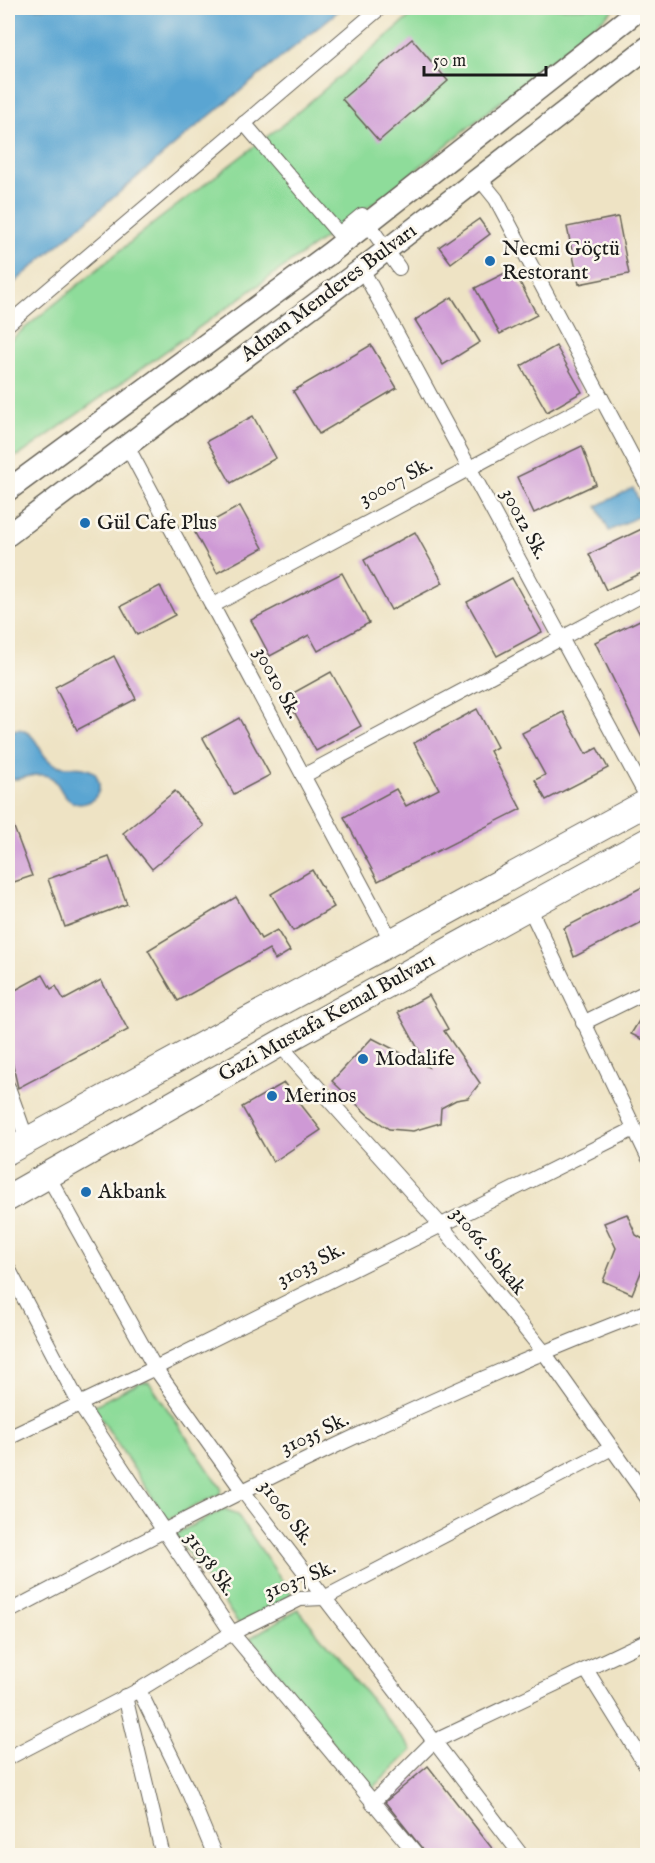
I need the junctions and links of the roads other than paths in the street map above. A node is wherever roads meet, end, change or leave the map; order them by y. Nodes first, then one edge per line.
1 (380, 8) edge
2 (640, 8) edge
3 (648, 47) edge
4 (244, 123) junction
5 (479, 178) junction
6 (369, 224) junction
7 (386, 250) junction
8 (399, 268) dead end
9 (362, 269) junction
10 (8, 324) edge
11 (600, 398) junction
12 (126, 446) junction
13 (470, 467) junction
14 (648, 486) edge
15 (8, 489) edge
16 (8, 535) edge
17 (648, 592) edge
18 (212, 606) junction
19 (561, 639) junction
20 (303, 777) junction
21 (648, 800) edge
22 (648, 841) edge
23 (529, 907) junction
24 (391, 940) junction
25 (648, 991) edge
26 (583, 1023) junction
27 (279, 1044) junction
28 (8, 1087) edge
29 (634, 1129) junction
30 (17, 1145) edge
31 (648, 1157) edge
32 (47, 1174) junction
33 (8, 1198) edge
34 (440, 1224) junction
35 (8, 1268) edge
36 (648, 1311) edge
37 (543, 1351) junction
38 (154, 1368) junction
39 (80, 1405) junction
40 (8, 1438) edge
41 (612, 1449) junction
42 (642, 1481) edge
43 (242, 1490) junction
44 (648, 1498) edge
45 (162, 1531) junction
46 (324, 1598) junction
47 (8, 1612) edge
48 (232, 1633) junction
49 (648, 1640) edge
50 (587, 1671) junction
51 (132, 1693) junction
52 (433, 1742) junction
53 (8, 1758) edge
54 (648, 1769) edge
55 (372, 1803) junction
56 (162, 1856) edge
57 (215, 1856) edge
58 (418, 1856) edge
59 (522, 1856) edge

1 - 4 street
2 - 6 main road, Adnan Menderes Bulvarı
3 - 5 main road, Adnan Menderes Bulvarı
4 - 6 street
4 - 10 street
5 - 7 main road, Adnan Menderes Bulvarı
5 - 11 street
6 - 7 street
6 - 15 main road, Adnan Menderes Bulvarı
7 - 8 street
7 - 9 main road, Adnan Menderes Bulvarı
9 - 12 main road, Adnan Menderes Bulvarı
9 - 13 street, 30012 Sk.
11 - 13 street, 30007 Sk.
11 - 14 street
12 - 16 main road, Adnan Menderes Bulvarı
12 - 18 street, 30010 Sk.
13 - 18 street, 30007 Sk.
13 - 19 street, 30012 Sk.
17 - 19 street
18 - 20 street, 30010 Sk.
19 - 20 street
19 - 21 street, 30012 Sk.
20 - 24 street, 30010 Sk.
21 - 24 highway, Gazi Mustafa Kemal Bulvarı
22 - 23 highway, Gazi Mustafa Kemal Bulvarı
23 - 26 street
23 - 27 highway, Gazi Mustafa Kemal Bulvarı
24 - 30 highway, Gazi Mustafa Kemal Bulvarı
25 - 26 street
26 - 29 street
27 - 32 highway, Gazi Mustafa Kemal Bulvarı
27 - 34 street, 31066. Sokak
28 - 30 street
29 - 31 street
29 - 34 street, 31033 Sk.
32 - 33 highway, Gazi Mustafa Kemal Bulvarı
32 - 38 street, 31060 Sk.
34 - 37 street, 31066. Sokak
34 - 38 street, 31033 Sk.
35 - 39 street, 31058 Sk.
36 - 37 street, 31035 Sk.
37 - 41 street, 31066. Sokak
37 - 43 street, 31035 Sk.
38 - 39 street, 31033 Sk.
38 - 43 street, 31060 Sk.
39 - 40 street, 31033 Sk.
39 - 45 street, 31058 Sk.
41 - 42 street, 31066. Sokak
41 - 46 street, 31037 Sk.
42 - 44 street, 31066. Sokak
43 - 45 street, 31035 Sk.
43 - 46 street, 31060 Sk.
45 - 47 street, 31035 Sk.
45 - 48 street, 31058 Sk.
46 - 48 street, 31037 Sk.
46 - 52 street, 31060 Sk.
48 - 51 street, 31037 Sk.
48 - 55 street, 31058 Sk.
49 - 50 street
50 - 52 street
50 - 54 street
51 - 53 street, 31037 Sk.
51 - 56 street
51 - 57 street
52 - 55 street
52 - 59 street, 31060 Sk.
55 - 58 street, 31058 Sk.

